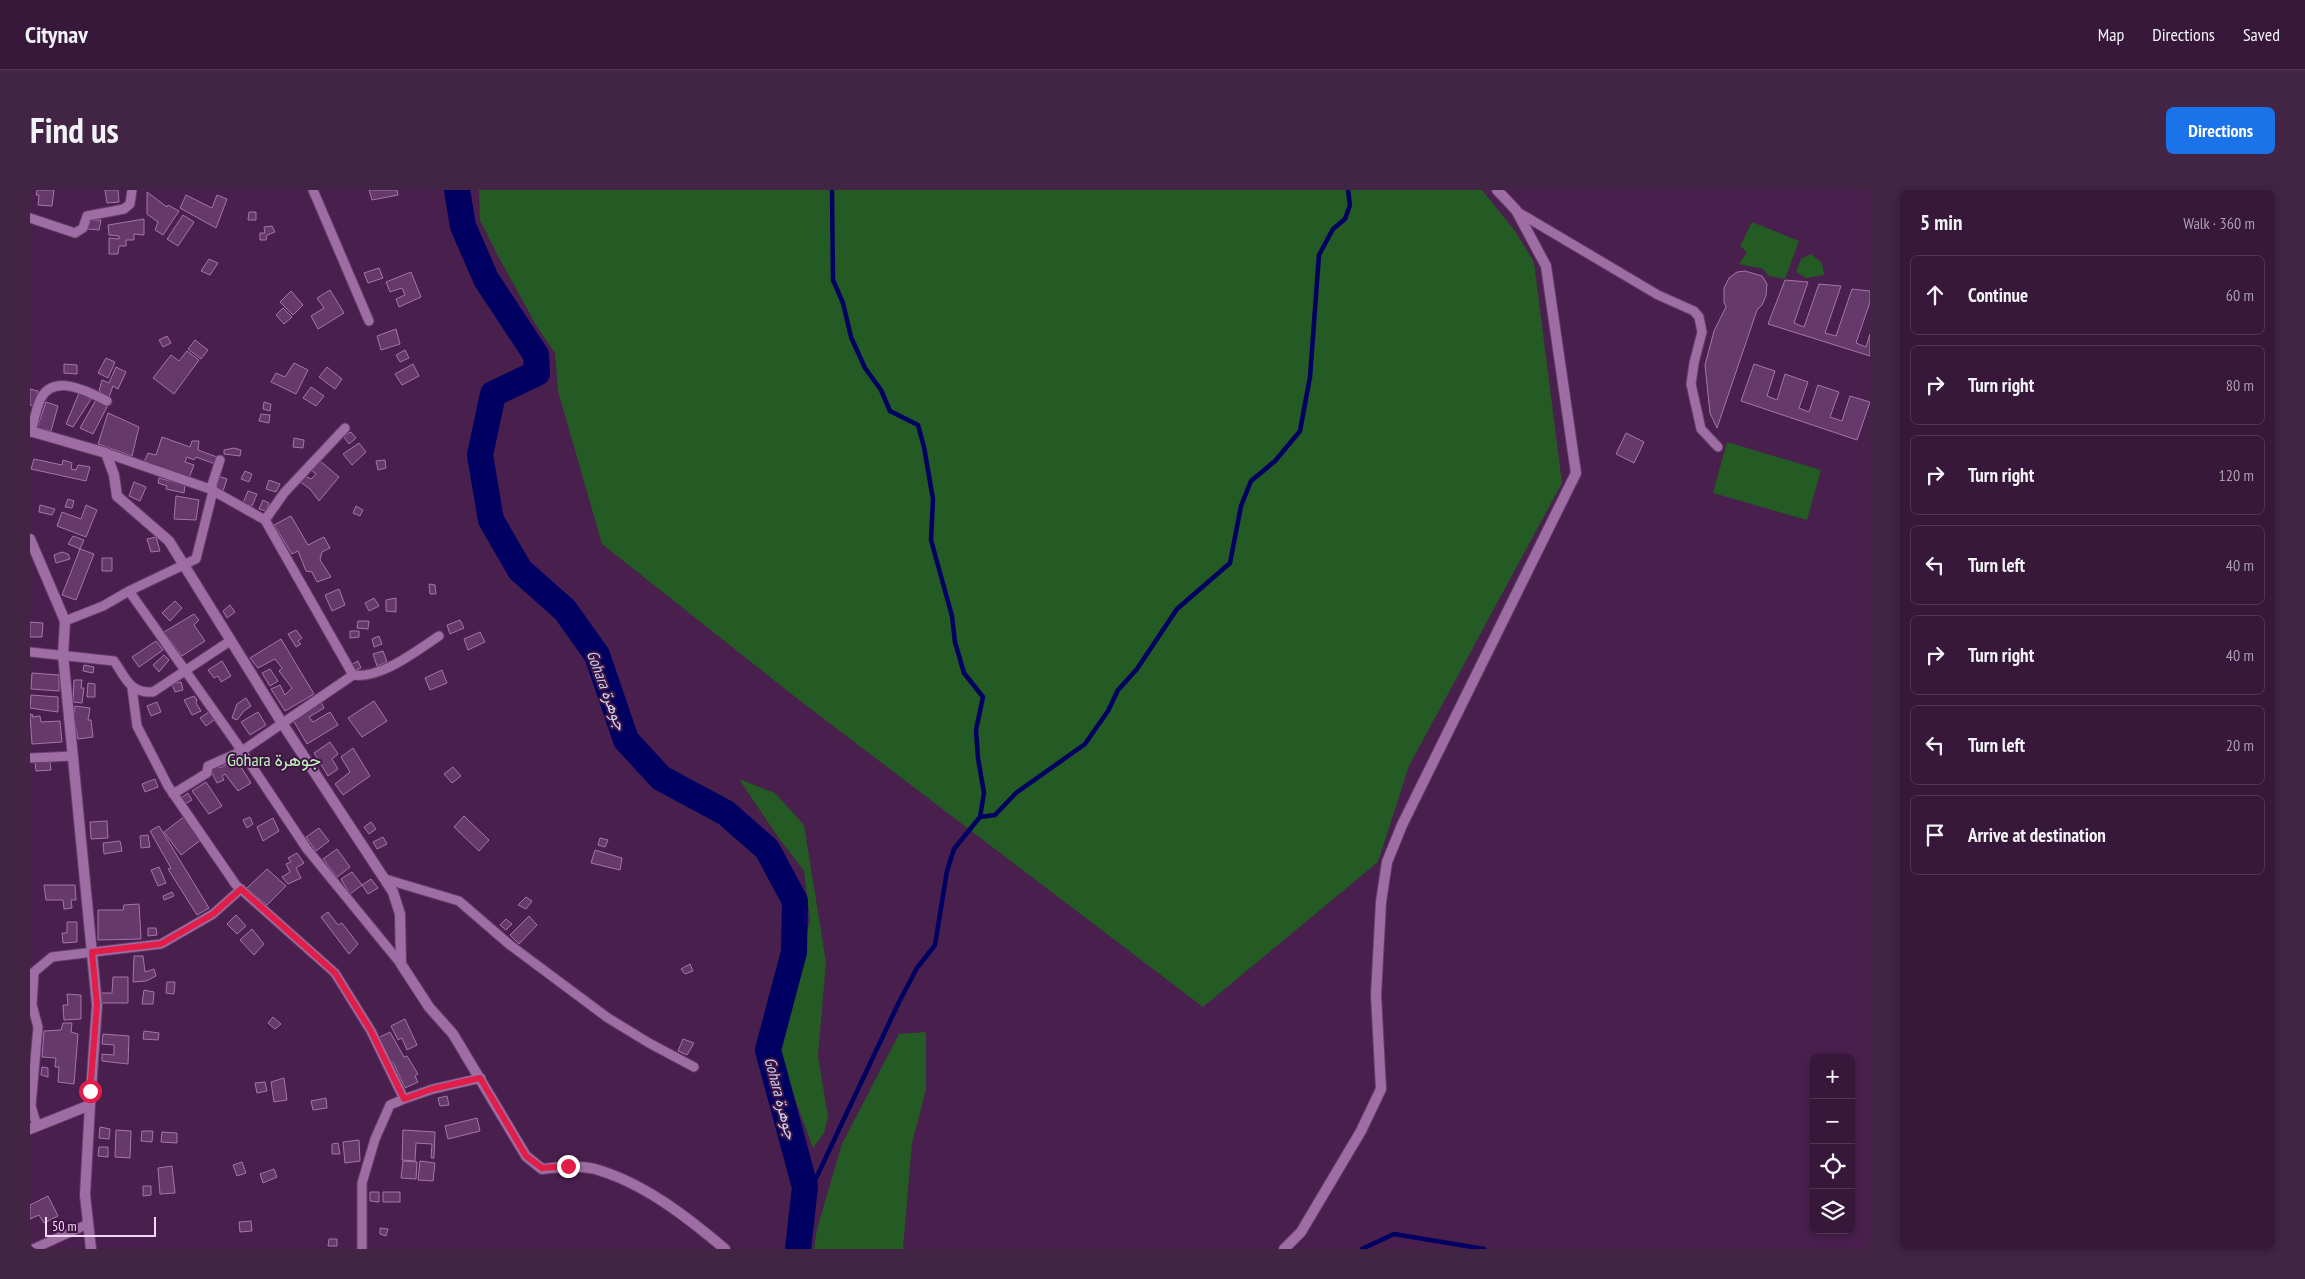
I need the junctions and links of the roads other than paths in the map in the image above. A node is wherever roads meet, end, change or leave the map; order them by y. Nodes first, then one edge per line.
1 (132, 190) edge
2 (313, 190) edge
3 (1497, 190) edge
4 (1516, 210) junction
5 (30, 218) edge
6 (369, 321) dead end
7 (107, 401) dead end
8 (345, 428) dead end
9 (30, 433) edge
10 (1718, 447) dead end
11 (106, 453) junction
12 (220, 460) dead end
13 (213, 491) junction
14 (265, 520) junction
15 (30, 539) edge
16 (184, 567) junction
17 (129, 592) junction
18 (65, 621) junction
19 (438, 636) dead end
20 (230, 641) junction
21 (30, 652) edge
22 (63, 655) junction
23 (184, 671) junction
24 (353, 675) junction
25 (132, 688) junction
26 (282, 723) junction
27 (242, 751) junction
28 (73, 756) junction
29 (30, 758) edge
30 (173, 794) junction
31 (385, 879) junction
32 (241, 889) junction
33 (92, 952) junction
34 (401, 964) junction
35 (694, 1067) dead end
36 (480, 1078) junction
37 (404, 1099) junction
38 (90, 1105) junction
39 (34, 1128) edge
40 (88, 1224) junction
41 (33, 1249) edge
42 (91, 1249) edge
43 (362, 1249) edge
44 (725, 1249) edge
45 (1284, 1249) edge

1 - 5 lane
2 - 6 lane
3 - 4 street
4 - 10 lane
4 - 45 street
7 - 9 lane
8 - 14 lane
9 - 11 street
11 - 13 lane
11 - 16 street
12 - 13 lane
13 - 14 lane
13 - 16 lane
14 - 24 lane
15 - 18 street
16 - 17 lane
16 - 20 street
17 - 18 lane
17 - 23 lane
18 - 22 street
19 - 24 lane
20 - 23 lane
20 - 26 street
21 - 22 lane
22 - 25 lane
22 - 28 street
23 - 25 lane
23 - 27 lane
24 - 26 lane
25 - 30 lane
26 - 27 lane
26 - 31 street
27 - 30 lane
27 - 34 lane
28 - 29 lane
28 - 33 street
30 - 32 lane
31 - 34 street
31 - 35 lane
32 - 33 lane
32 - 37 lane
33 - 38 street
33 - 39 lane
34 - 36 street
36 - 37 lane
36 - 44 street
37 - 43 lane
38 - 39 street
38 - 40 street
40 - 41 lane
40 - 42 street

